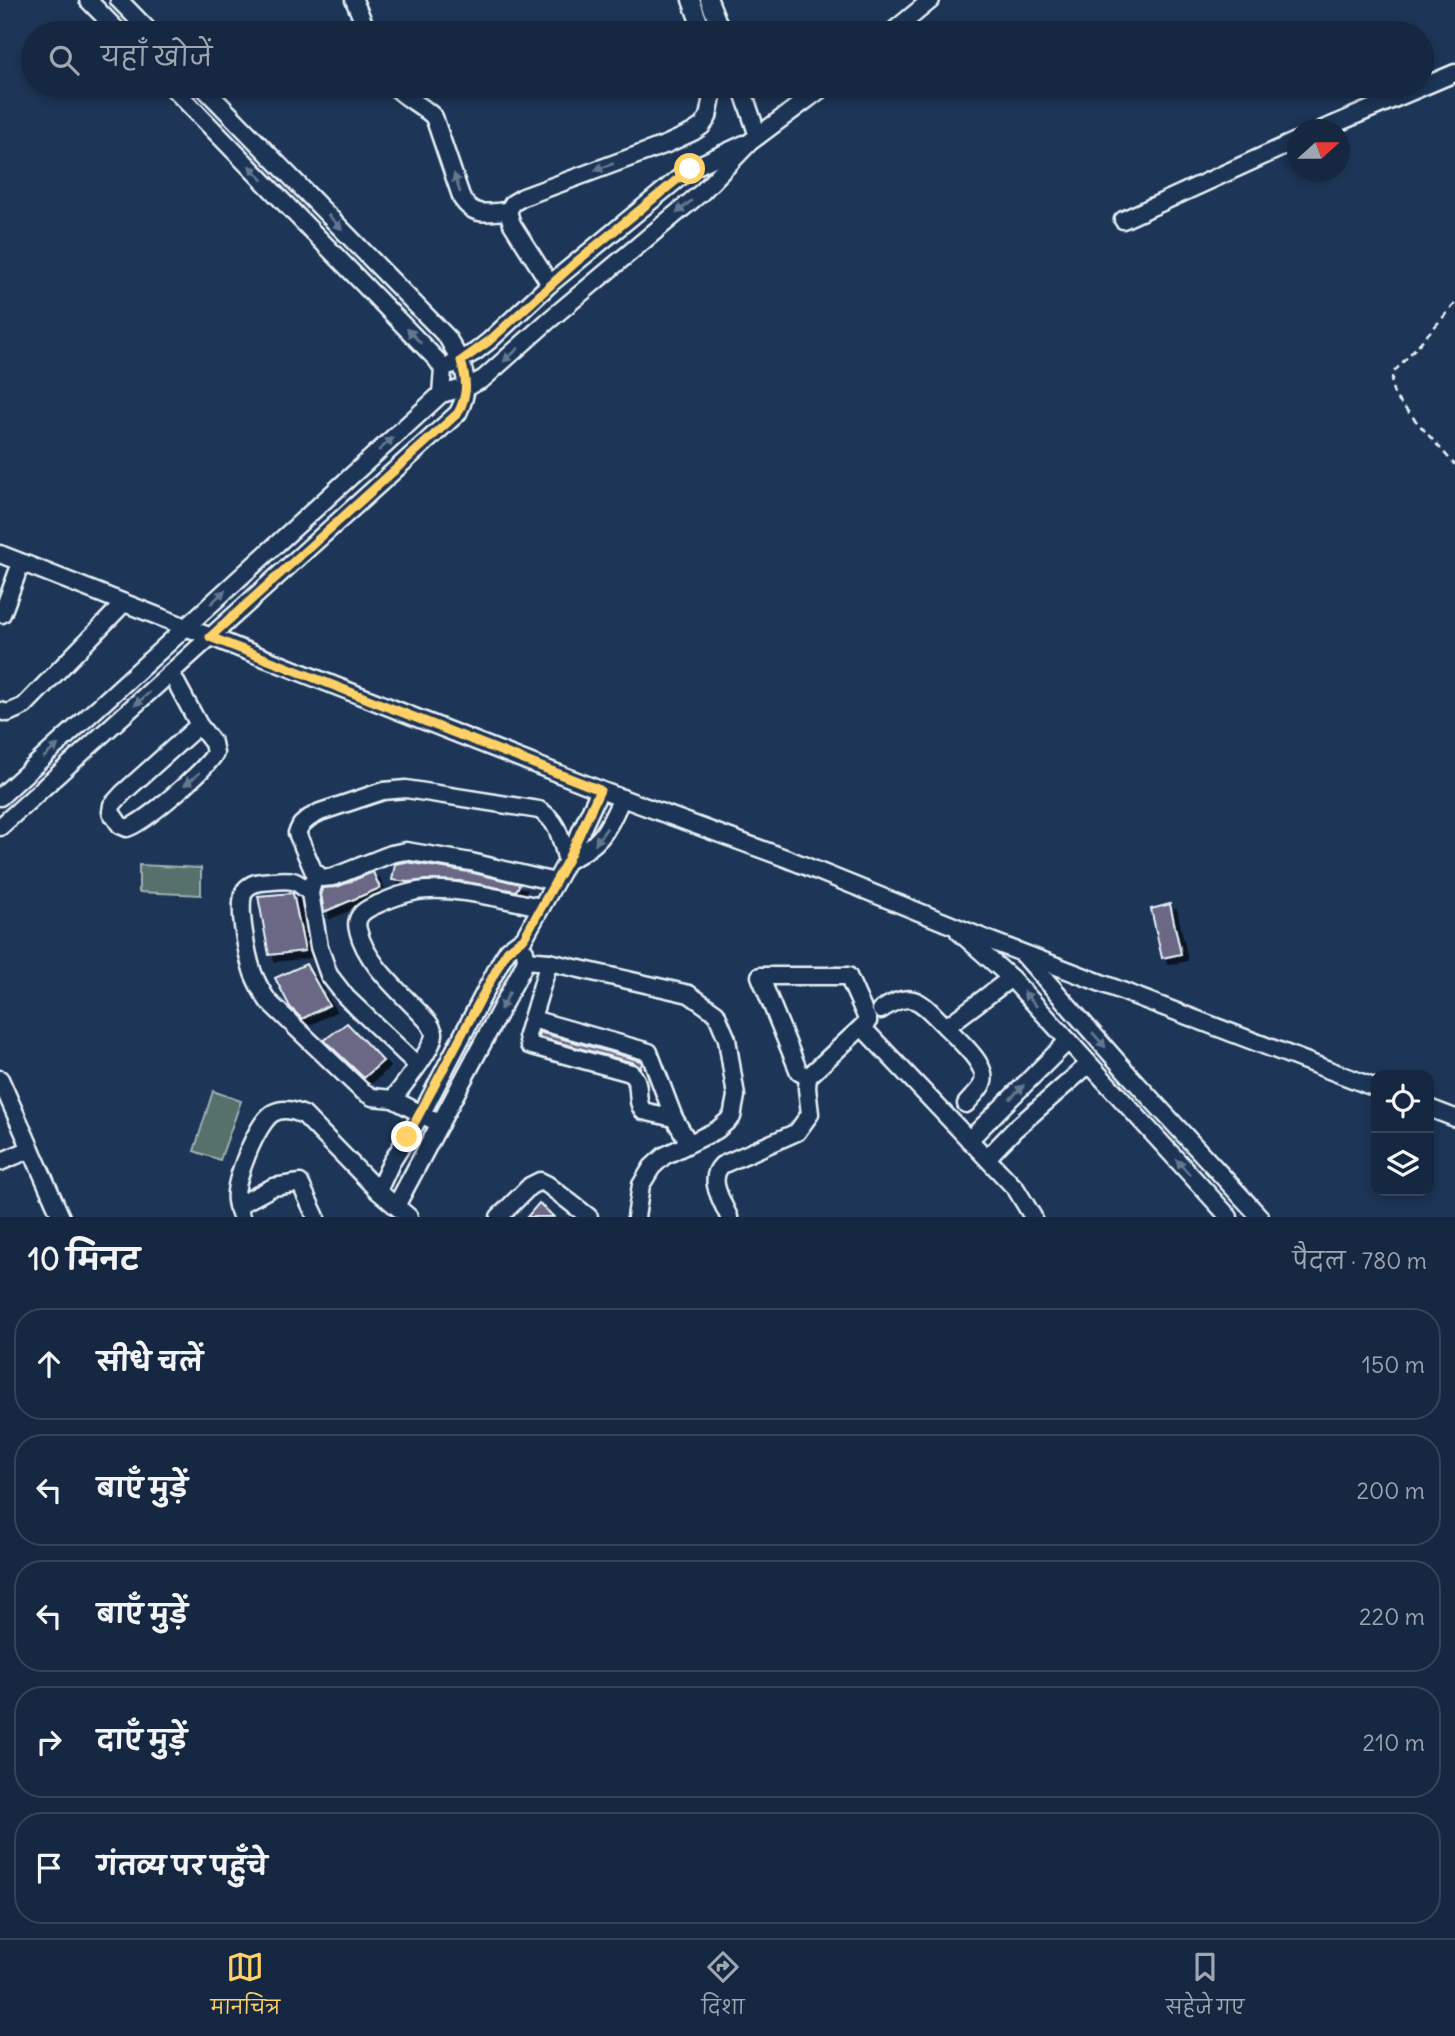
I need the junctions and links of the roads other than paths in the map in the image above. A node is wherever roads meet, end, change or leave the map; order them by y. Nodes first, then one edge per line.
1 (88, 0) edge
2 (119, 0) edge
3 (354, 0) edge
4 (691, 0) edge
5 (709, 0) edge
6 (931, 0) edge
7 (108, 21) edge
8 (139, 21) edge
9 (363, 21) edge
10 (699, 21) edge
11 (717, 21) edge
12 (906, 21) edge
13 (1455, 74) edge
14 (1434, 83) edge
15 (183, 98) edge
16 (214, 98) edge
17 (406, 98) edge
18 (712, 98) edge
19 (744, 98) edge
20 (809, 98) edge
21 (1398, 98) edge
22 (1347, 119) edge
23 (754, 139) junction
24 (1287, 145) edge
25 (641, 208) junction
26 (508, 211) junction
27 (1123, 220) dead end
28 (658, 229) junction
29 (576, 262) junction
30 (595, 282) junction
31 (550, 284) junction
32 (527, 306) junction
33 (541, 327) junction
34 (461, 361) junction
35 (443, 369) junction
36 (467, 387) junction
37 (441, 394) junction
38 (0, 554) edge
39 (22, 563) junction
40 (124, 603) junction
41 (2, 614) dead end
42 (186, 628) junction
43 (210, 637) junction
44 (171, 673) junction
45 (0, 711) edge
46 (199, 725) junction
47 (600, 790) junction
48 (0, 797) edge
49 (622, 798) junction
50 (0, 827) edge
51 (567, 861) junction
52 (322, 878) junction
53 (555, 882) junction
54 (310, 893) junction
55 (541, 907) junction
56 (950, 924) junction
57 (524, 938) junction
58 (1021, 952) junction
59 (526, 960) junction
60 (549, 962) junction
61 (1011, 978) junction
62 (881, 1010) dead end
63 (532, 1019) junction
64 (862, 1027) junction
65 (946, 1027) junction
66 (1068, 1041) junction
67 (1089, 1064) junction
68 (417, 1065) junction
69 (808, 1077) junction
70 (0, 1079) edge
71 (1371, 1086) edge
72 (393, 1099) junction
73 (966, 1104) dead end
74 (1434, 1110) edge
75 (421, 1115) junction
76 (674, 1118) junction
77 (1455, 1118) edge
78 (440, 1125) junction
79 (970, 1140) junction
80 (689, 1143) junction
81 (31, 1149) junction
82 (987, 1158) junction
83 (0, 1163) edge
84 (378, 1191) junction
85 (396, 1206) junction
86 (239, 1211) edge
87 (61, 1217) edge
88 (316, 1217) edge
89 (409, 1217) edge
90 (499, 1217) edge
91 (589, 1217) edge
92 (636, 1217) edge
93 (729, 1217) edge
94 (1033, 1217) edge
95 (1229, 1217) edge
96 (1260, 1217) edge

1 - 7 street
2 - 8 street
3 - 9 street
4 - 10 street
5 - 11 street
6 - 12 street
13 - 14 street
35 -> 15 street
16 -> 34 street
26 -> 17 street
18 -> 26 street
19 - 23 street
20 - 23 street
21 - 22 street
23 - 25 street
23 -> 28 street
24 - 27 street
25 - 28 street
25 - 29 street
26 - 31 street
28 - 30 street
29 - 30 street
29 - 31 street
30 - 33 street
31 - 32 street
32 - 33 street
32 - 34 street
33 -> 36 street
34 - 35 street
34 - 36 street
35 - 37 street
36 - 37 street
36 - 43 street
42 -> 37 street
38 - 39 street
39 - 40 street
39 - 41 street
40 - 42 street
40 - 45 street
42 - 43 street
48 -> 42 street
43 - 44 street
43 - 47 street
44 - 46 street
44 -> 50 street
46 -> 46 street
47 - 49 street
47 - 51 street
49 -> 51 street
49 - 56 street
51 - 52 street
51 - 53 street
52 - 53 street
52 - 54 street
53 - 55 street
54 - 68 street
54 - 72 street
55 - 57 street
55 - 68 street
56 - 58 street
56 - 61 street
57 - 59 street
57 - 75 street
58 - 71 street
58 -> 96 street
59 - 60 street
59 -> 78 street
60 - 63 street
60 - 80 street
61 - 65 street
66 -> 61 street
62 - 65 street
63 - 76 street
63 - 76 street
64 - 69 street
64 - 69 street
64 - 79 street
65 - 73 street
66 - 67 street
79 -> 66 street
67 - 82 street
95 -> 67 street
68 - 72 street
69 - 93 street
70 - 81 street
72 - 75 street
74 - 77 street
75 - 78 street
75 - 84 street
76 - 80 street
78 - 85 street
79 - 82 street
80 - 92 street
81 - 83 street
81 - 87 street
82 - 94 street
84 - 85 street
84 - 86 street
85 - 89 street
86 - 88 street
90 - 91 street

